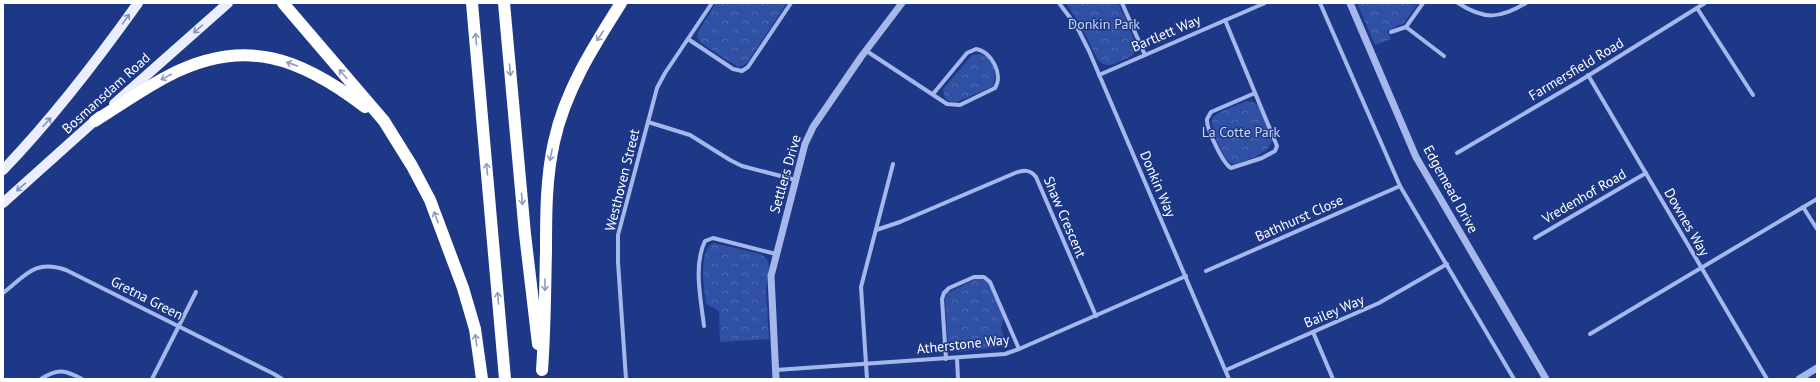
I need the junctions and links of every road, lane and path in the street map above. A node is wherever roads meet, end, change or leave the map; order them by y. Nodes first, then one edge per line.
1 (138, 3) edge
2 (228, 3) edge
3 (283, 3) edge
4 (472, 3) edge
5 (504, 3) edge
6 (621, 3) edge
7 (712, 3) edge
8 (791, 3) edge
9 (902, 3) edge
10 (1059, 3) edge
11 (1122, 3) edge
12 (1265, 3) edge
13 (1320, 3) edge
14 (1350, 3) edge
15 (1423, 3) edge
16 (1458, 3) edge
17 (1526, 3) edge
18 (1705, 3) edge
19 (1697, 8) junction
20 (1225, 20) junction
21 (1406, 27) junction
22 (1391, 32) dead end
23 (688, 38) junction
24 (865, 50) junction
25 (1145, 55) junction
26 (1444, 56) dead end
27 (1099, 75) junction
28 (1588, 75) junction
29 (1255, 93) junction
30 (934, 94) junction
31 (1753, 95) dead end
32 (384, 120) junction
33 (95, 121) junction
34 (648, 122) junction
35 (1457, 153) dead end
36 (893, 164) dead end
37 (3, 170) edge
38 (1646, 173) junction
39 (796, 180) junction
40 (1400, 186) junction
41 (1817, 199) edge
42 (3, 203) edge
43 (1803, 207) junction
44 (1817, 229) edge
45 (876, 230) junction
46 (1534, 238) dead end
47 (776, 254) junction
48 (1447, 264) junction
49 (1702, 268) junction
50 (1206, 271) dead end
51 (1186, 276) junction
52 (196, 292) dead end
53 (3, 293) edge
54 (1096, 316) junction
55 (179, 326) junction
56 (704, 326) dead end
57 (1313, 332) junction
58 (1590, 334) dead end
59 (1020, 349) junction
60 (957, 358) junction
61 (946, 359) junction
62 (866, 364) junction
63 (1817, 368) edge
64 (776, 370) junction
65 (1226, 370) junction
66 (542, 374) edge
67 (41, 379) edge
68 (82, 379) edge
69 (152, 379) edge
70 (282, 379) edge
71 (482, 379) edge
72 (505, 379) edge
73 (626, 379) edge
74 (776, 379) edge
75 (867, 379) edge
76 (958, 379) edge
77 (1229, 379) edge
78 (1333, 379) edge
79 (1514, 379) edge
80 (1546, 379) edge
81 (1767, 379) edge
82 (1799, 379) edge

37 -> 1 main road, Bosmansdam Road
2 -> 33 main road, Bosmansdam Road
32 -> 3 highway
72 -> 4 highway
5 -> 66 highway
6 -> 66 highway
7 - 23 street, Westhoven Street
8 - 23 street
9 - 24 street, Settlers Drive
10 - 27 street, Donkin Way
11 - 25 street
12 - 20 street, Bartlett Way
13 - 40 street
14 - 80 street, Edgemead Drive
15 - 21 street
16 - 17 street
18 - 19 street, Farmersfield Road
19 - 28 street, Farmersfield Road
19 - 31 street
20 - 25 street, Bartlett Way
20 - 29 street
21 - 22 street
21 - 26 street
23 - 34 street, Westhoven Street
24 - 30 street
24 - 39 street, Settlers Drive
25 - 27 street, Bartlett Way
27 - 51 street, Donkin Way
28 - 35 street, Farmersfield Road
28 - 38 street, Downes Way
29 - 29 street
30 - 30 street
32 -> 33 highway
71 -> 32 highway
33 -> 42 main road, Bosmansdam Road
34 - 39 street
34 - 73 street, Westhoven Street
36 - 45 street
38 - 46 street, Vredenhof Road
38 - 49 street, Downes Way
39 - 47 street, Settlers Drive
40 - 48 street
40 - 50 street, Bathhurst Close
41 - 43 street
43 - 44 street
43 - 49 street
45 - 54 street, Shaw Crescent
45 - 62 street
47 - 56 street
47 - 64 street, Settlers Drive
48 - 57 street, Bailey Way
48 - 79 street
49 - 58 street
49 - 81 street, Downes Way
51 - 54 street, Atherstone Way
51 - 65 street, Donkin Way
52 - 55 street
53 - 55 street, Gretna Green
54 - 59 street, Atherstone Way
55 - 69 street
55 - 70 street, Gretna Green
57 - 65 street, Bailey Way
57 - 78 street
59 - 60 street, Atherstone Way
59 - 61 street
60 - 61 street, Atherstone Way
60 - 76 street
61 - 62 street, Atherstone Way
62 - 64 street, Atherstone Way
62 - 75 street
63 - 82 street
64 - 74 street, Settlers Drive
65 - 77 street, Donkin Way
67 - 68 street

